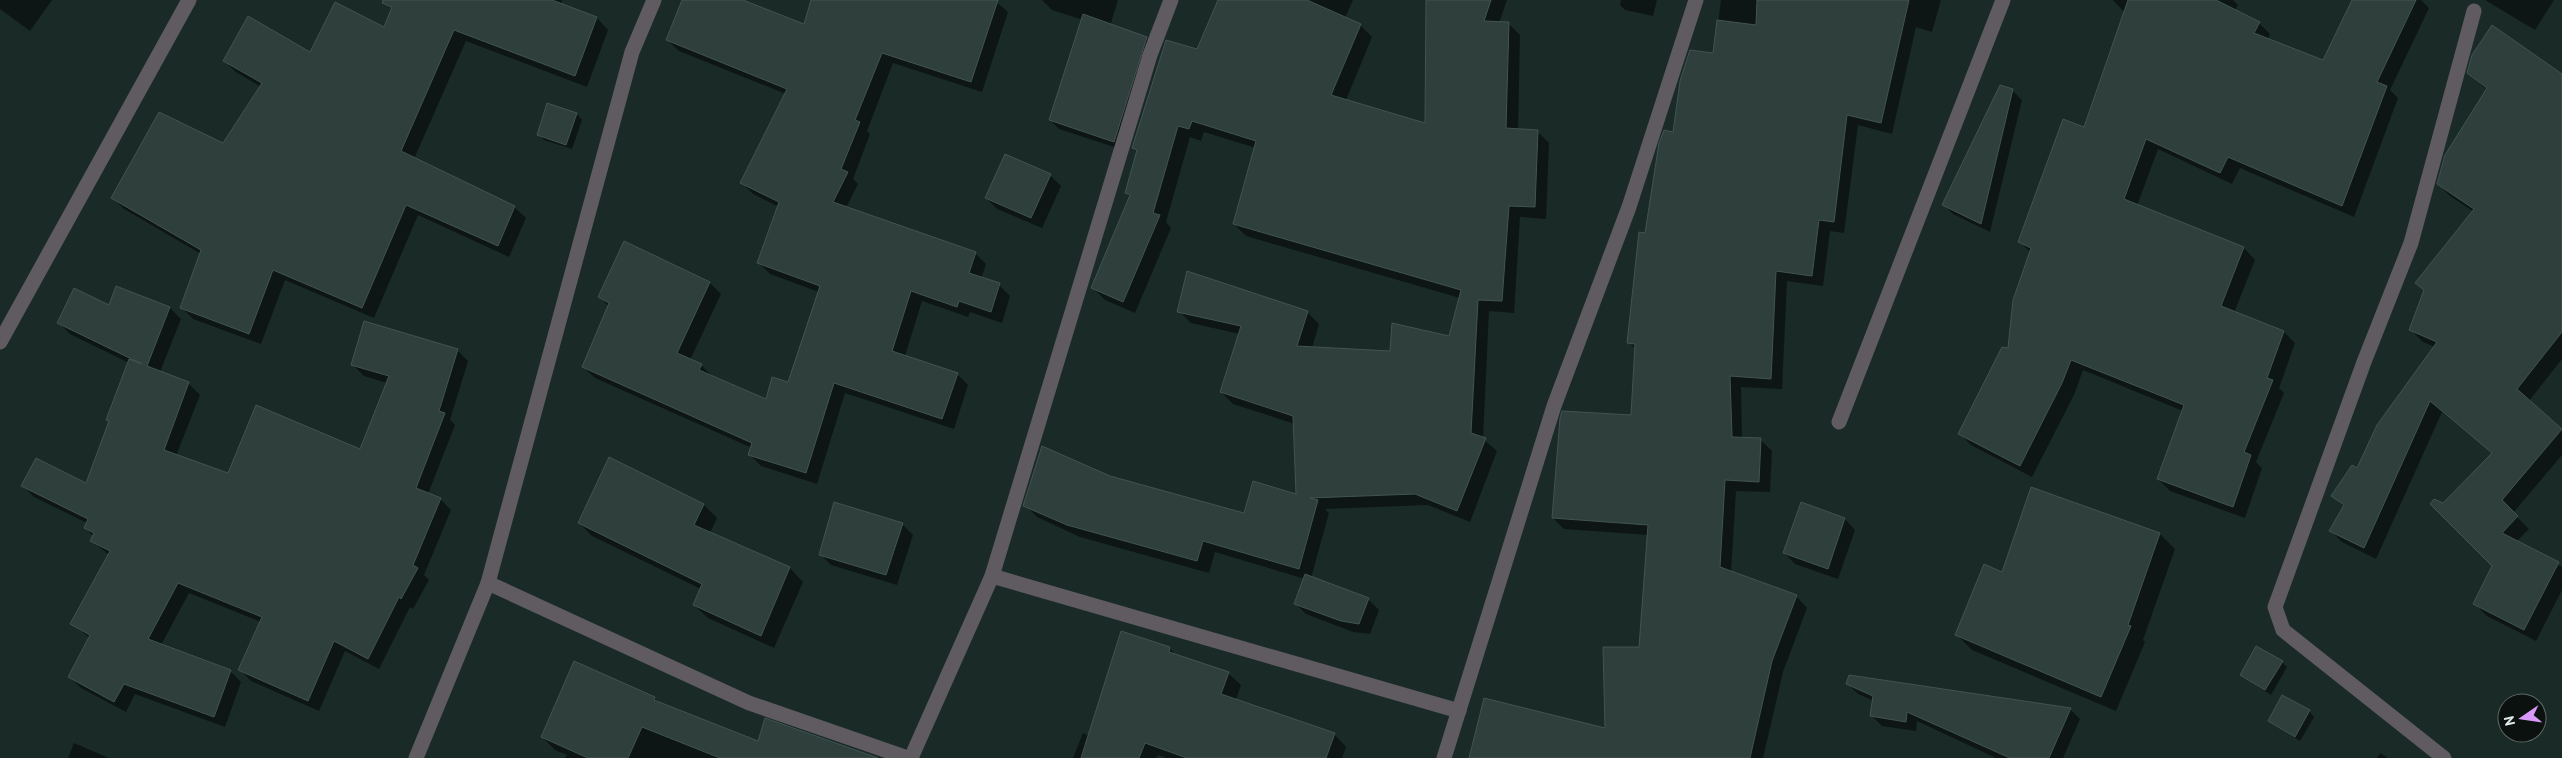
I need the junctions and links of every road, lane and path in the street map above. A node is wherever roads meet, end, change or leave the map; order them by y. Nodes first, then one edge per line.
1 (189, 0) edge
2 (654, 0) edge
3 (1171, 0) edge
4 (1696, 0) edge
5 (2003, 0) edge
6 (2474, 10) dead end
7 (0, 342) edge
8 (1839, 422) dead end
9 (992, 576) junction
10 (488, 583) junction
11 (1459, 711) junction
12 (416, 758) edge
13 (910, 758) edge
14 (1444, 758) edge
15 (2444, 758) edge

1 - 7 street
2 - 10 street
3 - 9 street
4 - 11 street
5 - 8 street
6 - 15 street
9 - 11 street
9 - 13 street
10 - 12 street
10 - 13 street
11 - 14 street

